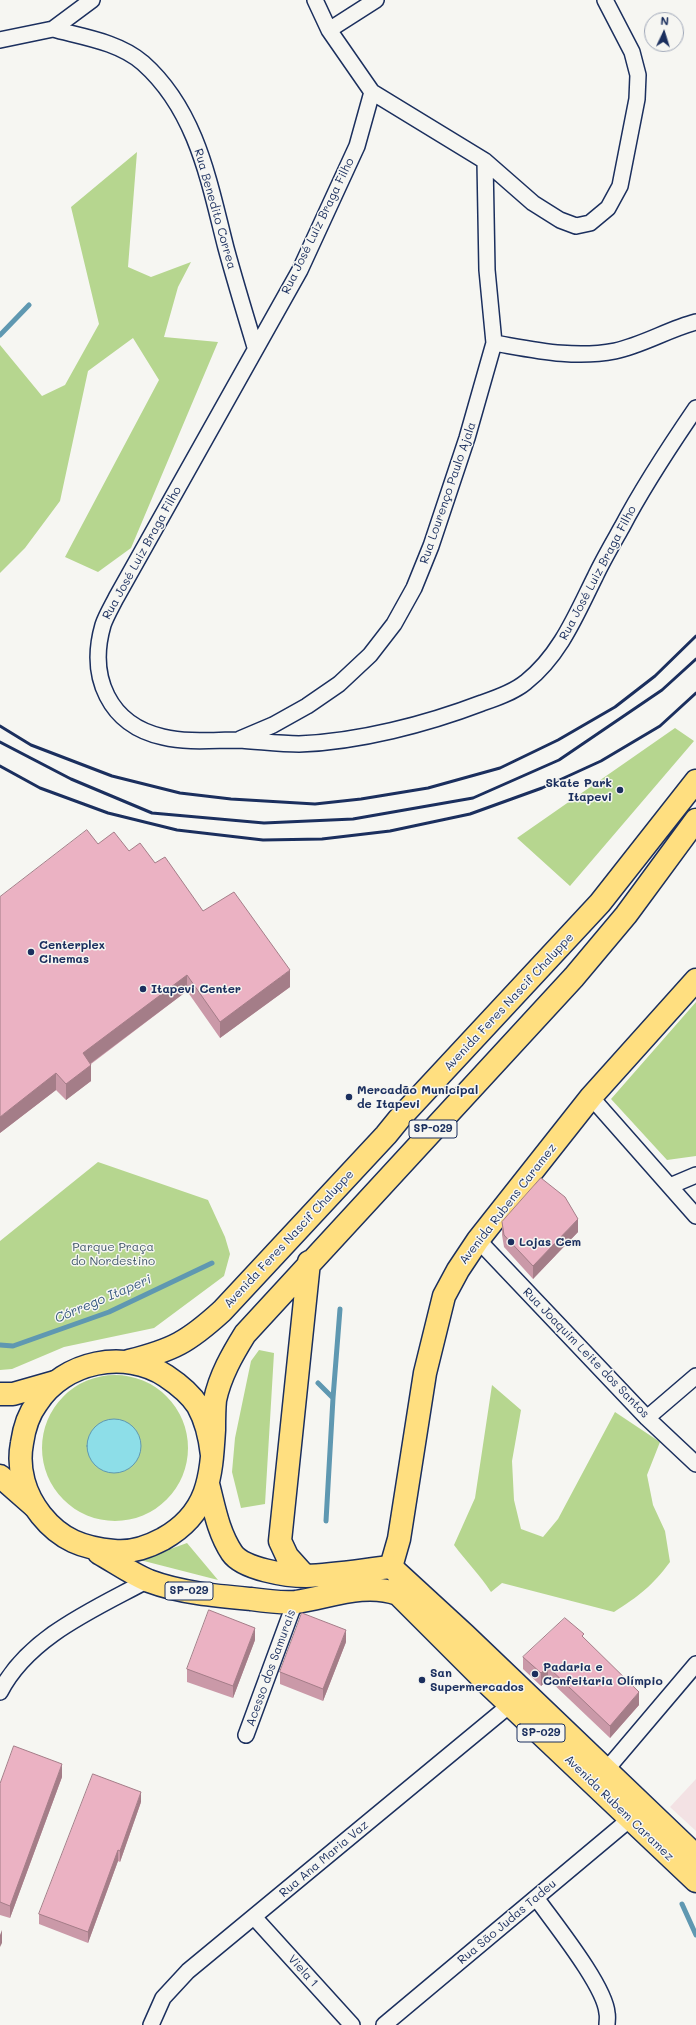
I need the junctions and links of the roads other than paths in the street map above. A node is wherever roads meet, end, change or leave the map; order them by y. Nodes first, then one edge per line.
1 (92, 0) edge
2 (315, 0) edge
3 (376, 0) edge
4 (604, 0) edge
5 (53, 29) junction
6 (329, 30) junction
7 (0, 40) edge
8 (372, 92) junction
9 (486, 161) junction
10 (696, 322) edge
11 (494, 343) junction
12 (255, 346) junction
13 (696, 408) edge
14 (238, 740) junction
15 (696, 781) edge
16 (696, 820) edge
17 (696, 980) edge
18 (591, 1097) junction
19 (696, 1175) edge
20 (670, 1186) junction
21 (696, 1216) edge
22 (478, 1240) junction
23 (309, 1262) junction
24 (129, 1361) junction
25 (696, 1376) edge
26 (55, 1382) junction
27 (0, 1394) edge
28 (647, 1418) junction
29 (212, 1455) junction
30 (696, 1464) edge
31 (0, 1476) edge
32 (208, 1484) junction
33 (34, 1506) junction
34 (92, 1549) junction
35 (391, 1567) junction
36 (305, 1576) junction
37 (148, 1580) junction
38 (295, 1602) junction
39 (696, 1664) edge
40 (0, 1692) edge
41 (510, 1704) junction
42 (246, 1735) dead end
43 (607, 1770) junction
44 (630, 1819) junction
45 (696, 1856) edge
46 (696, 1881) edge
47 (537, 1898) junction
48 (254, 1917) junction
49 (151, 2025) edge
50 (352, 2025) edge
51 (384, 2025) edge
52 (606, 2025) edge

1 - 5 street
2 - 6 street
3 - 6 street
4 - 9 street
5 - 7 street
5 - 12 street, Rua Benedito Correa
6 - 8 street
8 - 9 street
8 - 12 street, Rua José Luiz Braga Filho
9 - 11 street, Rua Lourenço Paulo Ajala
10 - 11 street
11 - 14 street, Rua Lourenço Paulo Ajala
12 - 14 street, Rua José Luiz Braga Filho
13 - 14 street, Rua José Luiz Braga Filho
15 - 24 main road, Avenida Feres Nascif Chaluppe / SP-029
16 - 23 main road, SP-029
17 - 18 main road, Avenida Rubens Caramez
18 - 20 street
18 - 22 main road, Avenida Rubens Caramez
19 - 20 street
20 - 21 street
22 - 28 street, Rua Joaquim Leite dos Santos
22 - 35 main road, Avenida Rubens Caramez
23 - 29 main road, SP-029
23 - 36 main road
24 - 26 main road, SP-029
24 - 29 main road, SP-029
25 - 28 street
26 - 27 main road
26 - 33 main road, SP-029
28 - 30 street, Rua Joaquim Leite dos Santos
29 - 32 main road, SP-029
31 - 33 main road
32 - 34 main road, SP-029
32 - 36 main road, SP-029
33 - 34 main road, SP-029
34 - 37 main road, SP-029
35 - 36 main road, SP-029
35 - 43 main road, Avenida Rubem Caramez / SP-029
37 - 38 main road, SP-029
37 - 40 street
38 - 41 main road, Avenida Rubem Caramez / SP-029
38 - 42 street, Acesso dos Samurais
39 - 43 street
41 - 44 main road, Avenida Rubem Caramez / SP-029
41 - 48 street, Rua Ana Maria Vaz
43 - 45 main road, Avenida Rubem Caramez / SP-029
44 - 46 main road, Avenida Rubem Caramez / SP-029
44 - 47 street, Rua São Judas Tadeu
47 - 51 street, Rua São Judas Tadeu
47 - 52 street
48 - 49 street, Rua Ana Maria Vaz
48 - 50 street, Viela 1

